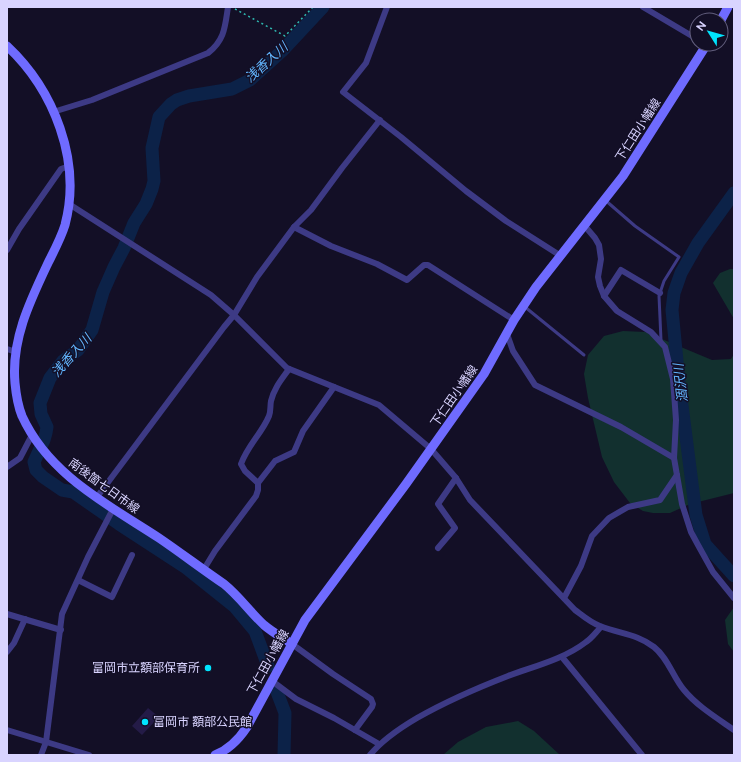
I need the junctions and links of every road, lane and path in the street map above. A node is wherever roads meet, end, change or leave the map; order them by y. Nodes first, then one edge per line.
1 (228, 7) edge
2 (232, 7) edge
3 (313, 7) edge
4 (388, 7) edge
5 (643, 7) edge
6 (689, 34) edge
7 (7, 46) edge
8 (702, 52) edge
9 (53, 112) junction
10 (380, 120) junction
11 (69, 166) junction
12 (605, 199) junction
13 (69, 204) junction
14 (584, 225) junction
15 (294, 227) junction
16 (7, 250) edge
17 (560, 256) junction
18 (660, 293) junction
19 (604, 296) junction
20 (524, 306) junction
21 (234, 315) junction
22 (514, 320) junction
23 (507, 334) junction
24 (661, 342) junction
25 (11, 350) edge
26 (584, 354) dead end
27 (290, 369) junction
28 (334, 387) junction
29 (34, 437) junction
30 (431, 449) junction
31 (674, 458) junction
32 (7, 466) edge
33 (677, 475) junction
34 (456, 478) junction
35 (258, 483) junction
36 (97, 497) junction
37 (111, 512) junction
38 (438, 548) dead end
39 (132, 555) dead end
40 (204, 570) junction
41 (78, 580) junction
42 (564, 598) junction
43 (734, 598) edge
44 (7, 614) edge
45 (25, 619) junction
46 (601, 627) junction
47 (61, 630) junction
48 (292, 644) junction
49 (7, 652) edge
50 (562, 657) junction
51 (272, 681) junction
52 (7, 730) edge
53 (355, 730) junction
54 (734, 730) edge
55 (46, 742) junction
56 (379, 744) junction
57 (41, 755) edge
58 (89, 755) edge
59 (215, 755) edge
60 (370, 755) edge
61 (642, 755) edge

1 - 9 street
2 - 3 path
4 - 10 street
5 - 6 street
7 - 9 main road, 南後箇七日市線
8 - 12 main road, 下仁田小幡線
9 - 11 main road, 南後箇七日市線
10 - 15 street
10 - 17 street
11 - 13 main road, 南後箇七日市線
11 - 16 street
12 - 14 main road, 下仁田小幡線
12 - 18 lane
13 - 21 street
13 - 25 main road, 南後箇七日市線
14 - 17 main road, 下仁田小幡線
14 - 19 street
15 - 21 street
15 - 22 street
17 - 20 main road, 下仁田小幡線
18 - 19 street
18 - 24 lane
19 - 24 street
20 - 22 main road, 下仁田小幡線
20 - 26 lane
21 - 27 street
21 - 36 street
22 - 23 main road, 下仁田小幡線
23 - 30 main road, 下仁田小幡線
23 - 31 street
24 - 31 street
25 - 29 main road, 南後箇七日市線
27 - 28 street
27 - 35 street
28 - 30 street
28 - 35 street
29 - 32 street
29 - 36 main road, 南後箇七日市線
30 - 34 street
30 - 48 main road, 下仁田小幡線
31 - 33 street
33 - 42 street
33 - 43 street
34 - 38 street
34 - 42 street
35 - 40 street
36 - 37 main road, 南後箇七日市線
37 - 40 main road, 南後箇七日市線
37 - 41 street
39 - 41 street
40 - 48 main road, 南後箇七日市線
41 - 47 street
42 - 46 street
44 - 45 street
45 - 47 street
45 - 49 street
46 - 50 street
46 - 54 street
47 - 55 street
48 - 51 main road, 下仁田小幡線
48 - 53 street
50 - 56 street
50 - 61 street
51 - 53 street
51 - 59 main road, 下仁田小幡線
52 - 55 street
53 - 56 street
55 - 57 street
55 - 58 street
56 - 60 street

